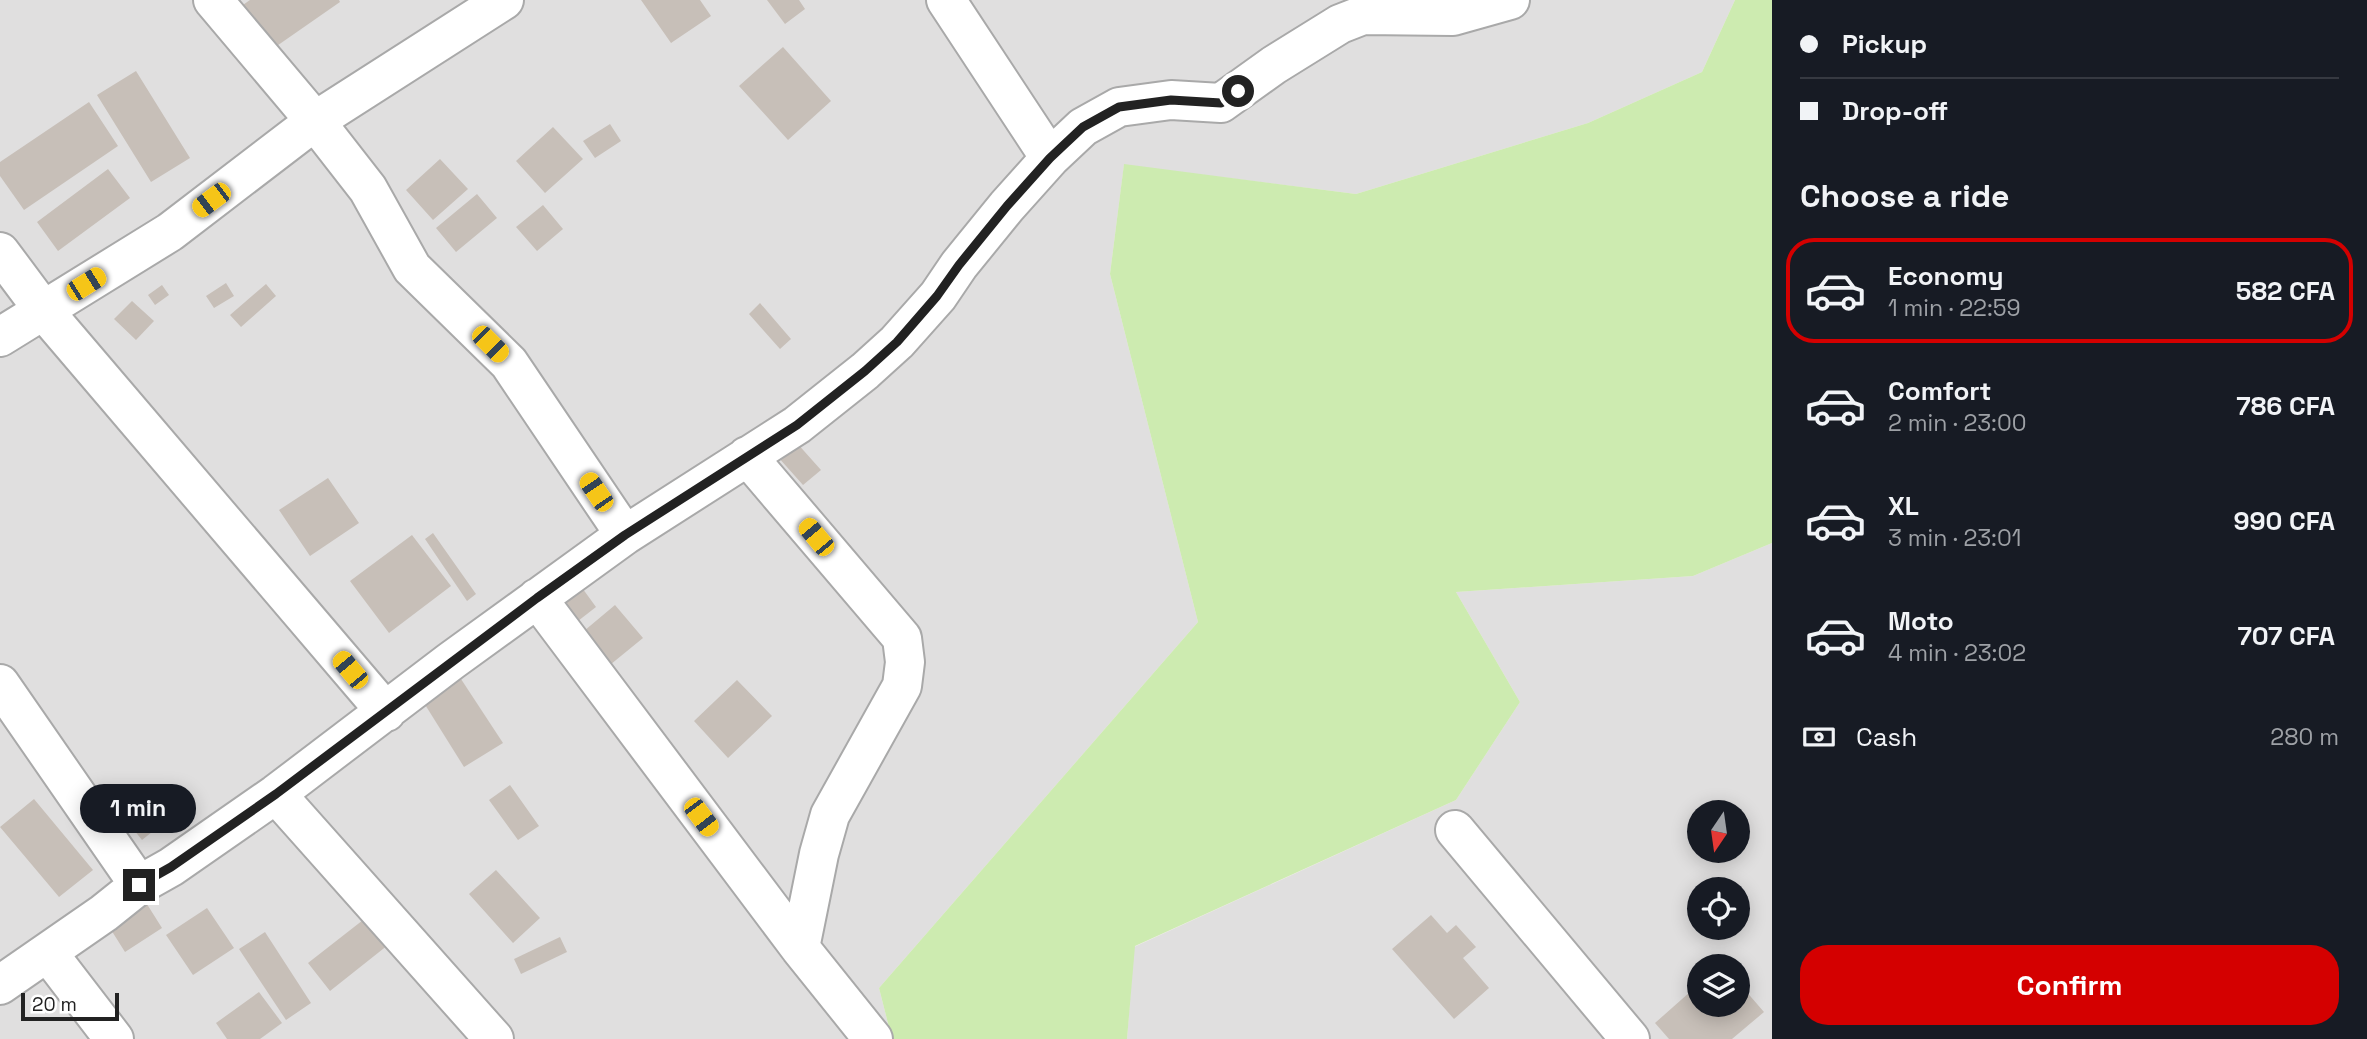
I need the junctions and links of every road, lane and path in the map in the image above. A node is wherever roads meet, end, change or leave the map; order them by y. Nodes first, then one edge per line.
1 (213, 0) edge
2 (504, 0) edge
3 (946, 0) edge
4 (1510, 0) edge
5 (1330, 12) edge
6 (315, 121) junction
7 (1050, 158) junction
8 (0, 252) edge
9 (44, 311) junction
10 (0, 337) edge
11 (747, 456) junction
12 (625, 535) junction
13 (537, 598) junction
14 (0, 684) edge
15 (386, 712) junction
16 (276, 794) junction
17 (1455, 830) dead end
18 (139, 885) junction
19 (800, 948) junction
20 (48, 953) junction
21 (0, 985) edge
22 (114, 1039) edge
23 (494, 1039) edge
24 (873, 1039) edge
25 (1630, 1039) edge

1 - 6 street
2 - 6 street
3 - 7 street
4 - 5 street
5 - 7 street
6 - 9 street
6 - 12 street
7 - 11 street
8 - 9 street
9 - 10 street
9 - 15 street
11 - 12 street
11 - 19 street
12 - 13 street
13 - 15 street
13 - 19 street
14 - 18 street
15 - 16 street
16 - 18 street
16 - 23 street
17 - 25 street
18 - 20 street
19 - 24 street
20 - 21 street
20 - 22 street

